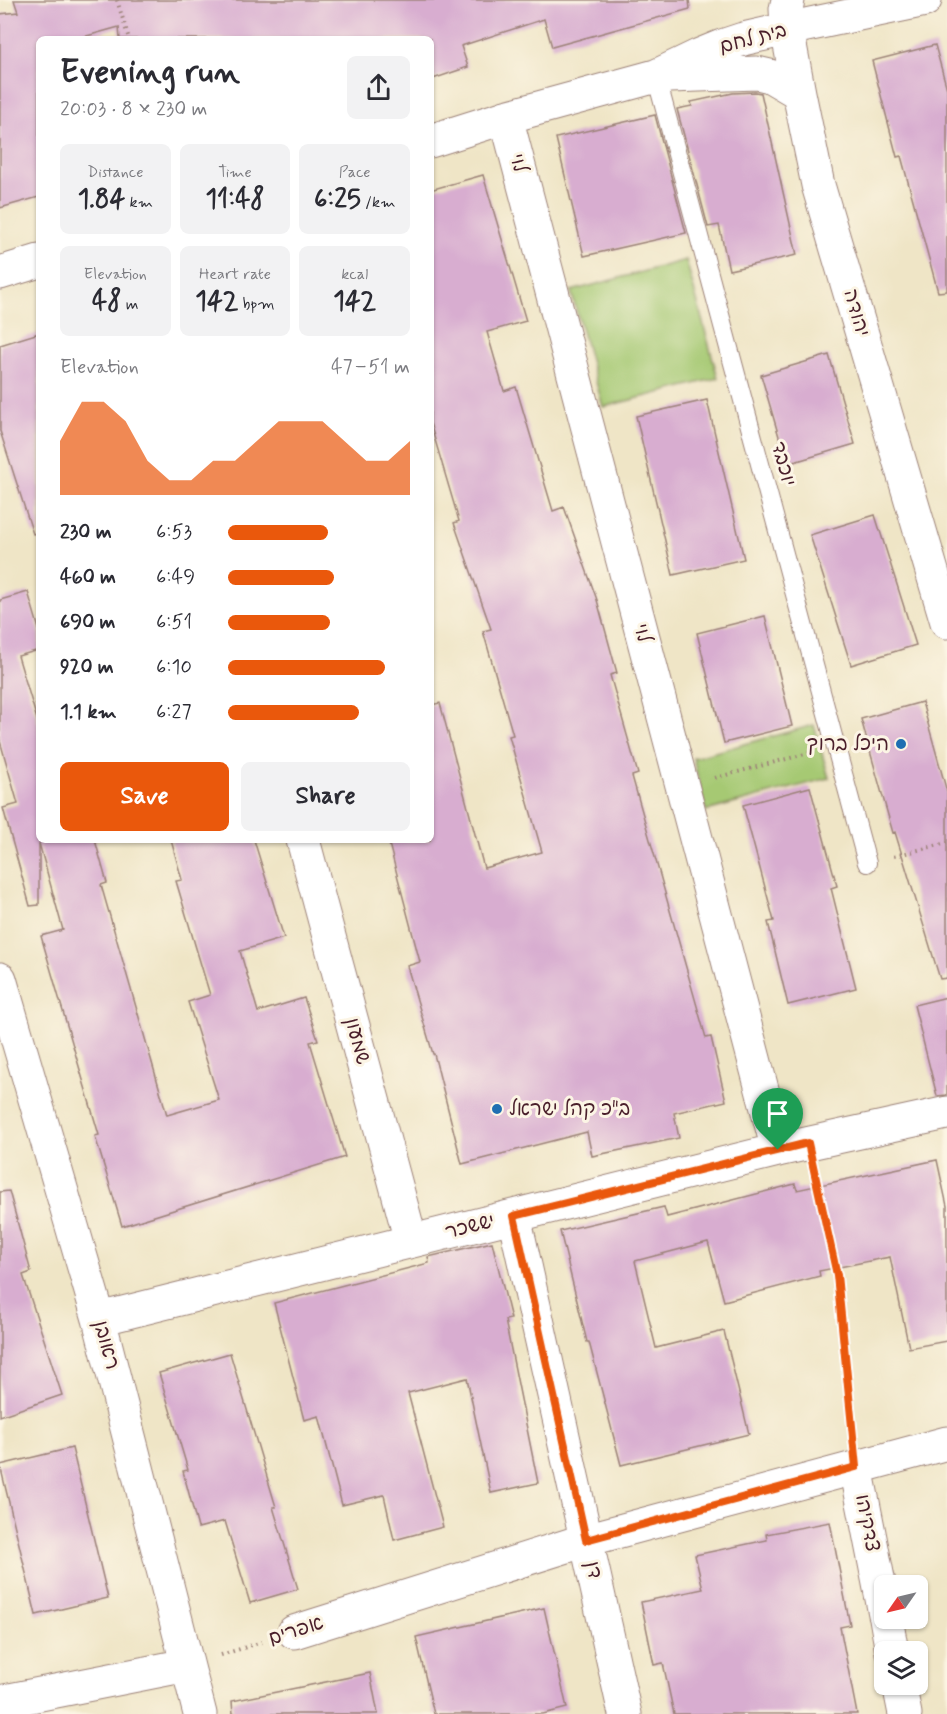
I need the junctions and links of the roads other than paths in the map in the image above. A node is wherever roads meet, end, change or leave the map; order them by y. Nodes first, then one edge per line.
1 (925, 0) edge
2 (788, 15) edge
3 (656, 76) junction
4 (799, 93) junction
5 (506, 117) junction
6 (434, 140) edge
7 (36, 262) edge
8 (0, 273) edge
9 (947, 622) edge
10 (304, 843) edge
11 (867, 863) road end
12 (0, 979) edge
13 (947, 1113) edge
14 (793, 1146) junction
15 (514, 1216) junction
16 (411, 1241) junction
17 (99, 1319) junction
18 (947, 1443) edge
19 (856, 1467) junction
20 (586, 1540) junction
21 (877, 1575) edge
22 (294, 1632) road end
23 (187, 1665) junction
24 (901, 1695) edge
25 (0, 1702) edge
26 (200, 1714) edge
27 (625, 1714) edge
28 (904, 1714) edge

1 - 2 street, בית לחם
2 - 3 street, בית לחם
2 - 4 street, יהודה
3 - 4 street, בית לחם
3 - 5 street, בית לחם
3 - 11 lane, יוכבד
4 - 9 street, יהודה
5 - 6 street, בית לחם
5 - 14 street, לוי
7 - 8 street
10 - 16 street, שמעון
12 - 17 street, ראובן
13 - 14 street, יששכר
14 - 15 street, יששכר
15 - 16 street, יששכר
15 - 20 street, דן
16 - 17 street, יששכר
17 - 23 street, ראובן
18 - 19 street, אפרים
19 - 20 street, אפרים
19 - 21 street, צדקיהו
20 - 22 street, אפרים
20 - 27 street, דן
23 - 25 street
23 - 26 street, ראובן
24 - 28 street

